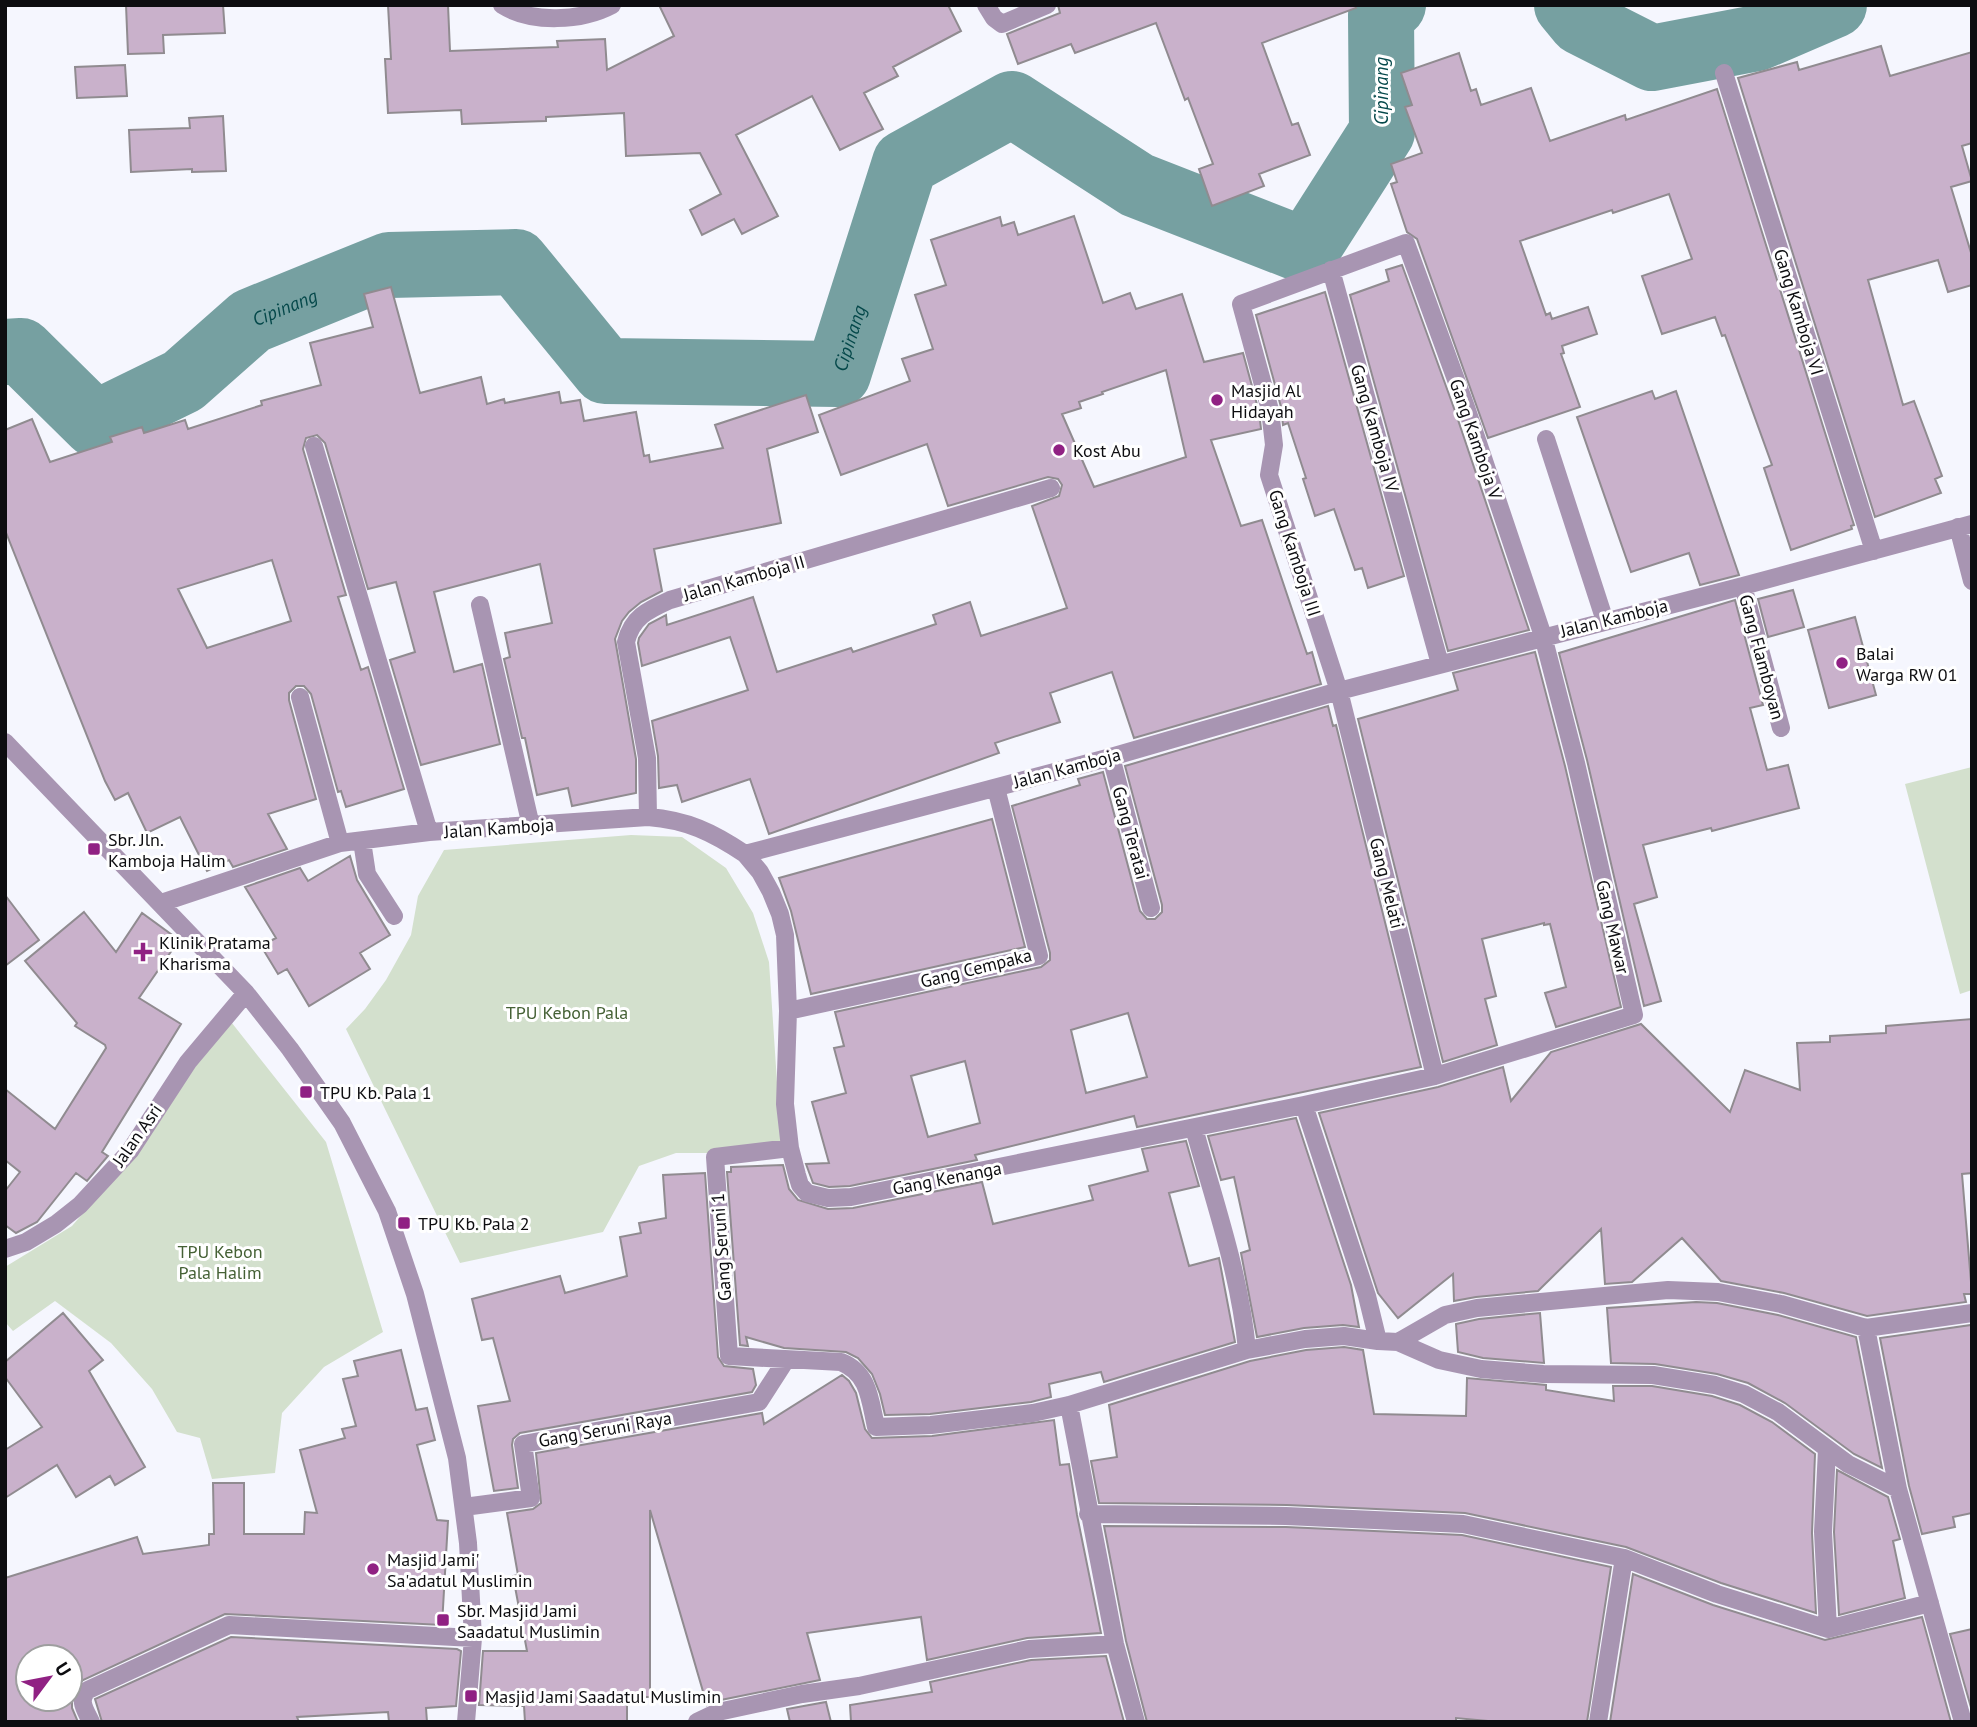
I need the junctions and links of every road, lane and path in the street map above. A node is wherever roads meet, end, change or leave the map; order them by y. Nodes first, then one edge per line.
1 (502, 5) edge
2 (612, 5) edge
3 (986, 5) edge
4 (1046, 5) edge
5 (1724, 73) dead end
6 (1331, 270) junction
7 (1546, 439) dead end
8 (314, 446) dead end
9 (1051, 488) dead end
10 (1965, 526) edge
11 (1874, 551) junction
12 (1972, 581) edge
13 (1743, 586) junction
14 (480, 605) dead end
15 (1605, 621) junction
16 (1544, 636) junction
17 (1440, 664) junction
18 (1339, 691) junction
19 (300, 697) dead end
20 (1781, 728) dead end
21 (5, 742) edge
22 (1111, 757) junction
23 (996, 788) junction
24 (648, 817) junction
25 (531, 826) junction
26 (429, 832) junction
27 (362, 841) junction
28 (340, 843) junction
29 (745, 853) junction
30 (161, 903) junction
31 (1151, 908) dead end
32 (394, 916) dead end
33 (246, 993) junction
34 (788, 1011) junction
35 (1435, 1076) junction
36 (1304, 1105) junction
37 (1194, 1128) junction
38 (790, 1148) junction
39 (5, 1249) edge
40 (1972, 1313) edge
41 (1866, 1328) junction
42 (1378, 1341) junction
43 (1398, 1342) junction
44 (1247, 1350) junction
45 (786, 1360) junction
46 (1069, 1405) junction
47 (1827, 1448) junction
48 (1898, 1489) junction
49 (464, 1507) junction
50 (1088, 1514) junction
51 (1624, 1558) junction
52 (1930, 1603) junction
53 (1828, 1629) junction
54 (474, 1638) junction
55 (1115, 1644) junction
56 (92, 1722) edge
57 (466, 1722) edge
58 (697, 1722) edge
59 (1136, 1722) edge
60 (1598, 1722) edge
61 (1963, 1722) edge

1 - 2 street
3 - 4 street
5 - 11 street, Gang Kamboja VI
6 - 16 street, Gang Kamboja V
6 - 17 street, Gang Kamboja IV
6 - 18 street, Gang Kamboja III
7 - 15 street
8 - 26 street
9 - 24 street, Jalan Kamboja II
10 - 11 street, Jalan Kamboja
10 - 12 street
11 - 13 street, Jalan Kamboja
13 - 15 street, Jalan Kamboja
13 - 20 street, Gang Flamboyan
14 - 25 street
15 - 16 street, Jalan Kamboja
16 - 17 street, Jalan Kamboja
16 - 35 street, Gang Mawar
17 - 18 street, Jalan Kamboja
18 - 22 street, Jalan Kamboja
18 - 35 street, Gang Melati
19 - 28 street
21 - 30 street
22 - 23 street, Jalan Kamboja
22 - 31 street, Gang Teratai
23 - 29 street, Jalan Kamboja
23 - 34 street, Gang Cempaka
24 - 25 street, Jalan Kamboja
24 - 29 street, Jalan Kamboja
25 - 26 street, Jalan Kamboja
26 - 27 street, Jalan Kamboja
27 - 28 street, Jalan Kamboja
27 - 32 street
28 - 30 street, Jalan Kamboja
29 - 34 street, Gang Kenanga
30 - 33 street
33 - 39 street, Jalan Asri
33 - 49 street
34 - 38 street, Gang Kenanga
35 - 36 street, Gang Kenanga
36 - 37 street, Gang Kenanga
36 - 42 street
37 - 38 street, Gang Kenanga
37 - 44 street
38 - 45 street, Gang Seruni 1
40 - 41 street
41 - 43 street
41 - 48 street
42 - 43 street
42 - 44 street
43 - 47 street
44 - 46 street
45 - 46 street
45 - 49 street, Gang Seruni Raya
46 - 50 street
47 - 48 street
47 - 53 street
48 - 52 street
49 - 54 street
50 - 51 street
50 - 55 street
51 - 53 street
51 - 60 street
52 - 53 street
52 - 61 street
54 - 56 street
54 - 57 street
55 - 58 street
55 - 59 street

